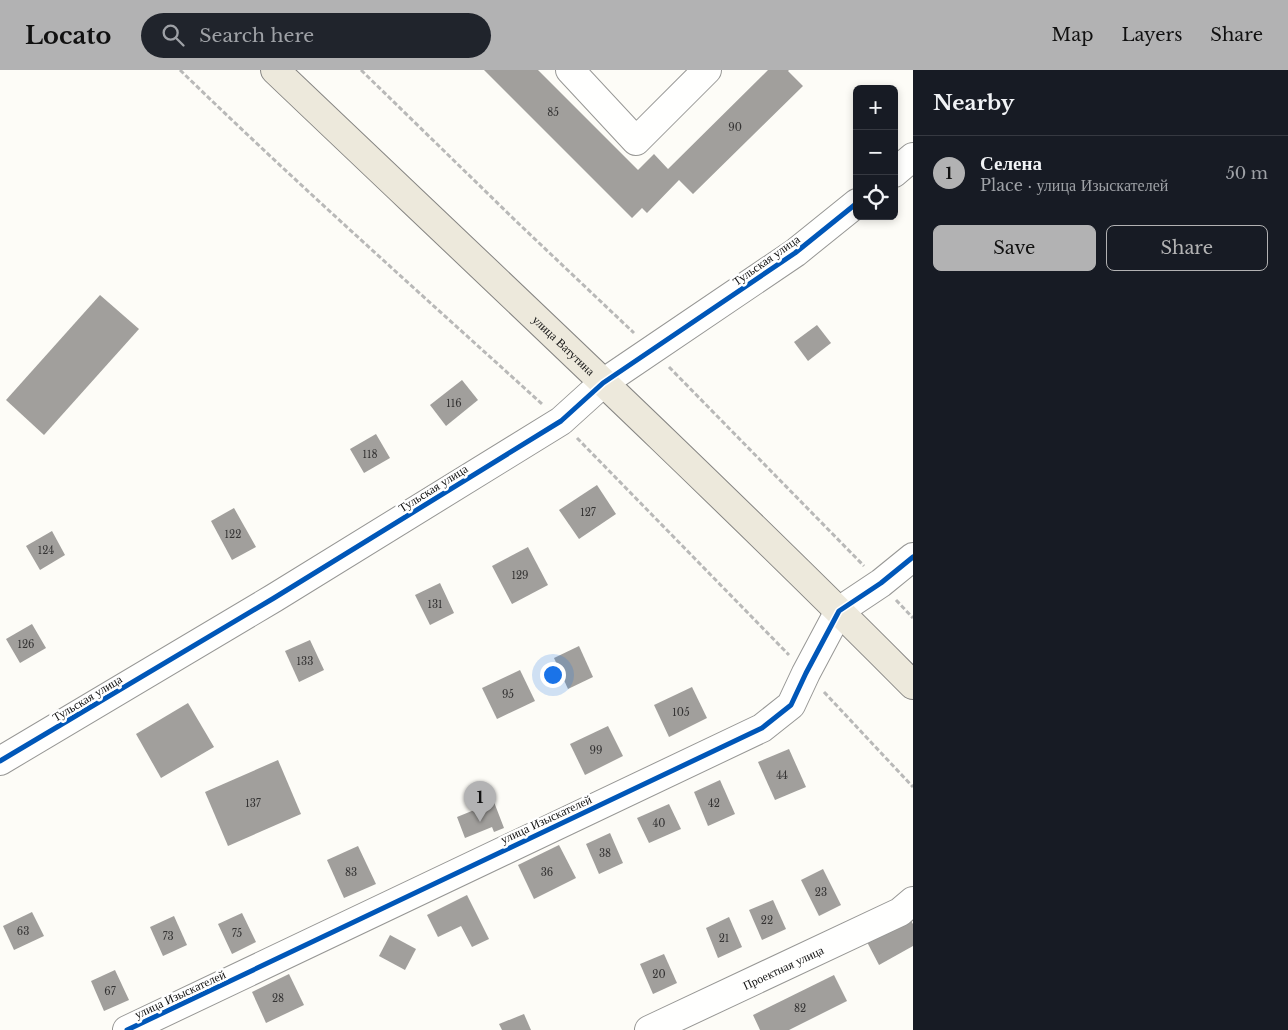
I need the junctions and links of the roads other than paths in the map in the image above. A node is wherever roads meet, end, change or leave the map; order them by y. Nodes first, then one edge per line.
1 (275, 70) edge
2 (570, 70) edge
3 (707, 70) edge
4 (913, 157) edge
5 (898, 170) edge
6 (853, 206) edge
7 (603, 383) junction
8 (913, 557) edge
9 (839, 611) junction
10 (913, 685) edge
11 (0, 761) edge
12 (913, 901) edge
13 (127, 1030) edge
14 (649, 1030) edge

1 - 7 main road, улица Ватутина
2 - 3 street
4 - 5 street
6 - 7 street, Тульская улица
7 - 9 main road, улица Ватутина
7 - 11 street, Тульская улица
8 - 9 street, улица Изыскателей
9 - 10 main road, улица Ватутина
9 - 13 street, улица Изыскателей
12 - 14 street, Проектная улица

